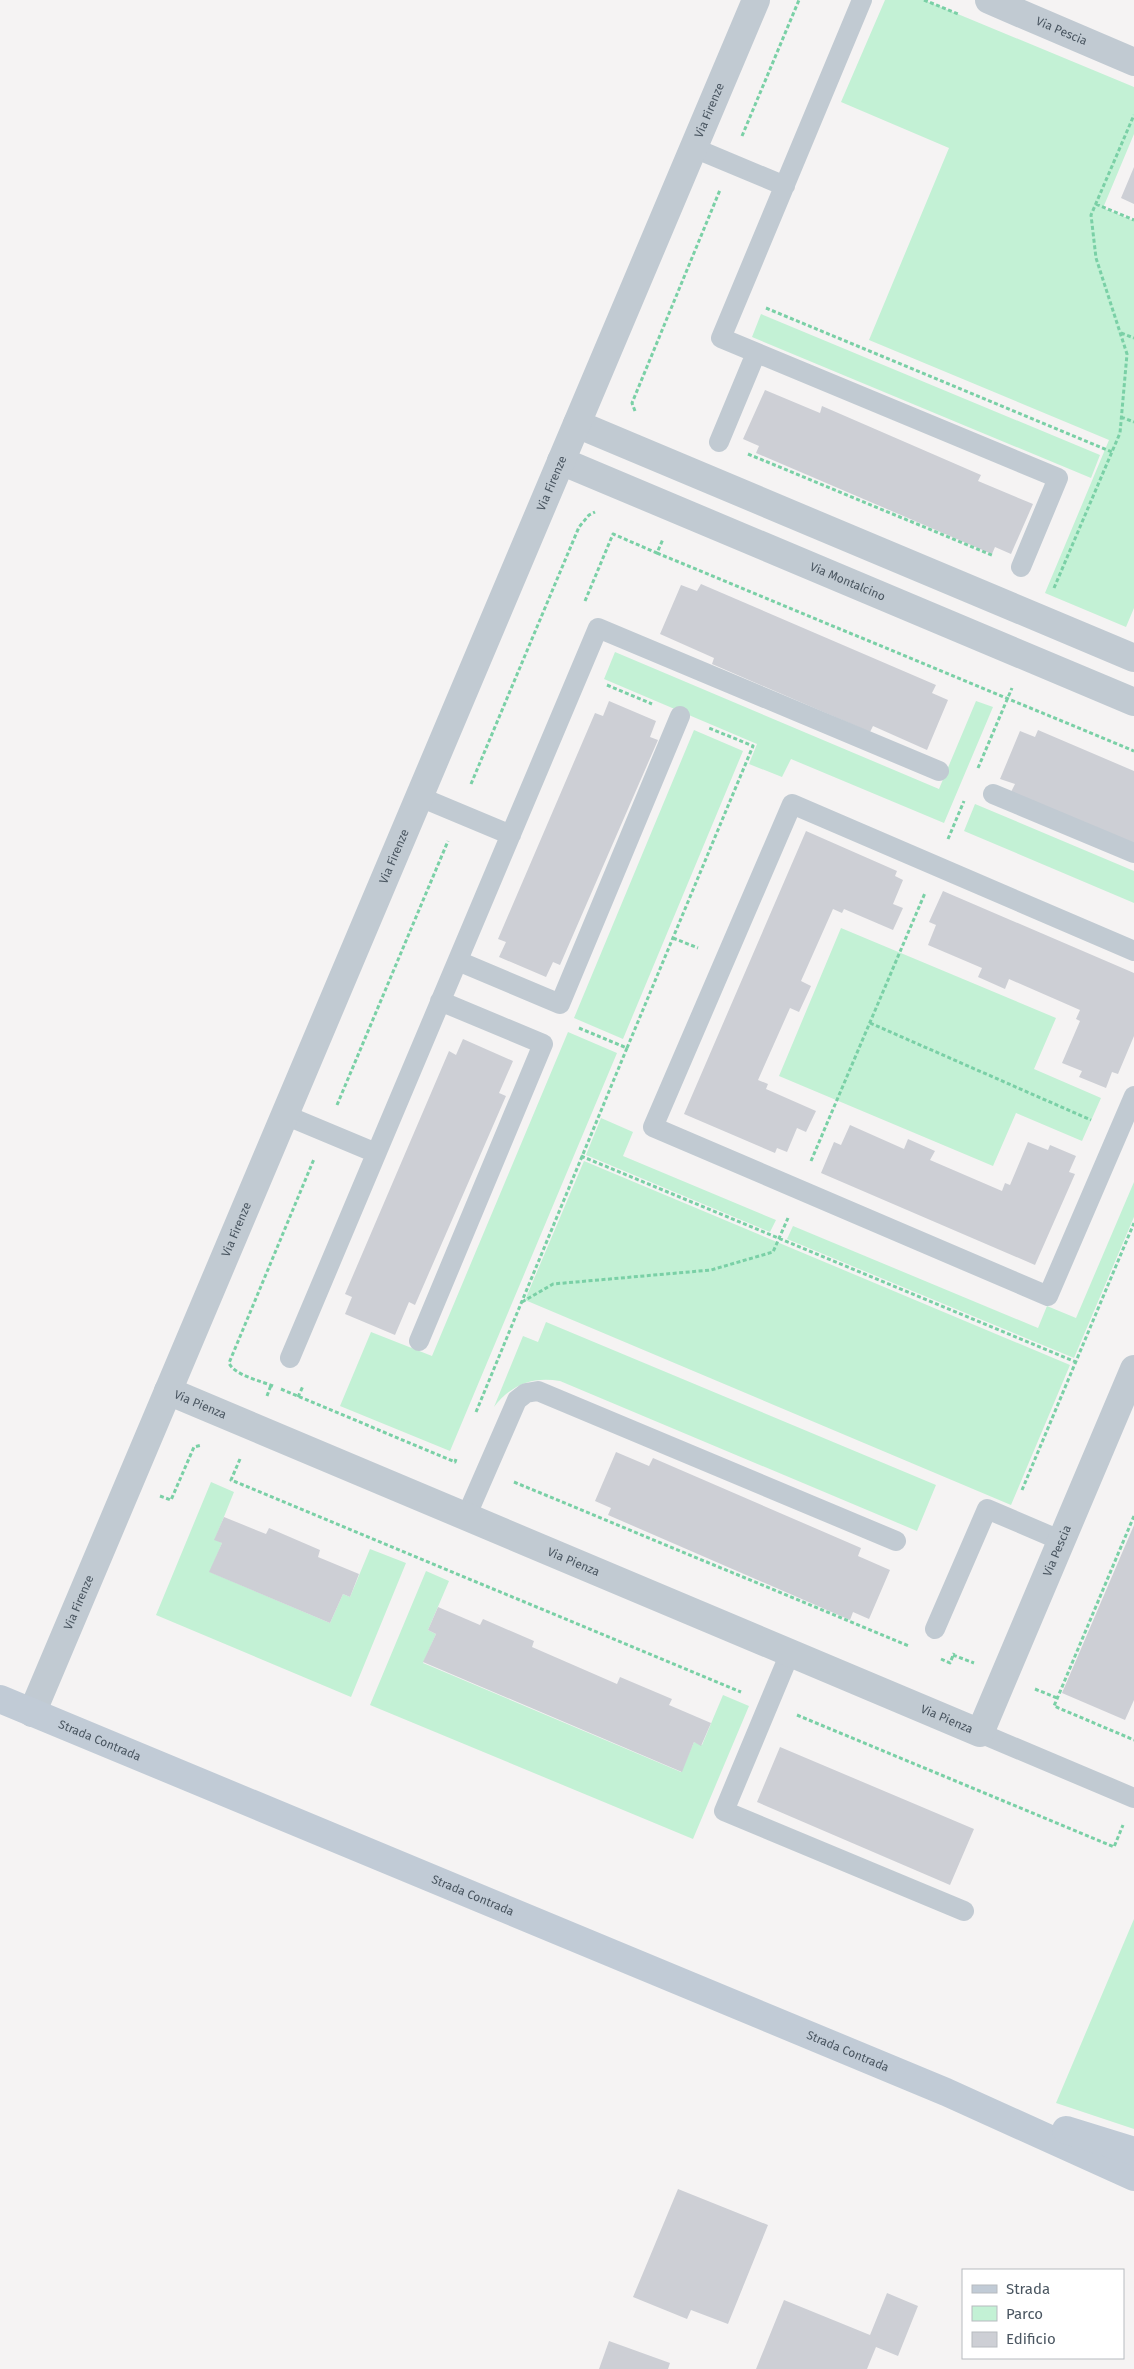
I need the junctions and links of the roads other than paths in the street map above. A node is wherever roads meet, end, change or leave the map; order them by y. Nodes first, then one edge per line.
1 (756, 0) edge
2 (862, 0) edge
3 (989, 0) edge
4 (1134, 62) edge
5 (694, 148) junction
6 (785, 186) junction
7 (756, 353) junction
8 (577, 424) junction
9 (719, 442) road end
10 (561, 461) junction
11 (1021, 567) road end
12 (1134, 658) edge
13 (1134, 702) edge
14 (680, 716) road end
15 (939, 771) dead end
16 (993, 794) dead end
17 (420, 796) junction
18 (511, 835) junction
19 (1134, 853) edge
20 (1134, 951) edge
21 (458, 961) junction
22 (440, 1001) junction
23 (1134, 1096) edge
24 (285, 1115) junction
25 (1126, 1135) edge
26 (376, 1153) junction
27 (419, 1341) dead end
28 (290, 1358) dead end
29 (1134, 1369) edge
30 (168, 1391) junction
31 (466, 1517) junction
32 (896, 1541) dead end
33 (1062, 1542) junction
34 (935, 1629) dead end
35 (790, 1654) junction
36 (0, 1699) edge
37 (32, 1713) junction
38 (980, 1733) junction
39 (1134, 1798) edge
40 (964, 1911) dead end
41 (946, 2092) junction
42 (1134, 2151) edge
43 (1134, 2176) edge

1 - 5 street, Via Firenze
2 - 6 lane
3 - 4 street, Via Pescia
5 - 6 lane
5 - 8 street, Via Firenze
6 - 7 lane
7 - 9 lane
7 - 11 lane
8 - 10 street, Via Firenze
8 - 12 street
10 - 13 street, Via Montalcino
10 - 17 street, Via Firenze
14 - 21 lane
15 - 18 lane
16 - 19 lane
17 - 18 lane
17 - 24 street, Via Firenze
18 - 21 lane
20 - 25 lane
21 - 22 lane
22 - 26 lane
22 - 27 lane
23 - 25 lane
24 - 26 lane
24 - 30 street, Via Firenze
26 - 28 lane
29 - 33 street, Via Pescia
30 - 31 street, Via Pienza
30 - 37 street, Via Firenze
31 - 32 lane
31 - 35 street, Via Pienza
33 - 34 lane
33 - 38 street, Via Pescia
35 - 38 street, Via Pienza
35 - 40 lane
36 - 37 street, Strada Contrada
37 - 41 street, Strada Contrada
38 - 39 lane
41 - 42 street, Strada Contrada
41 - 43 street, Strada Contrada

